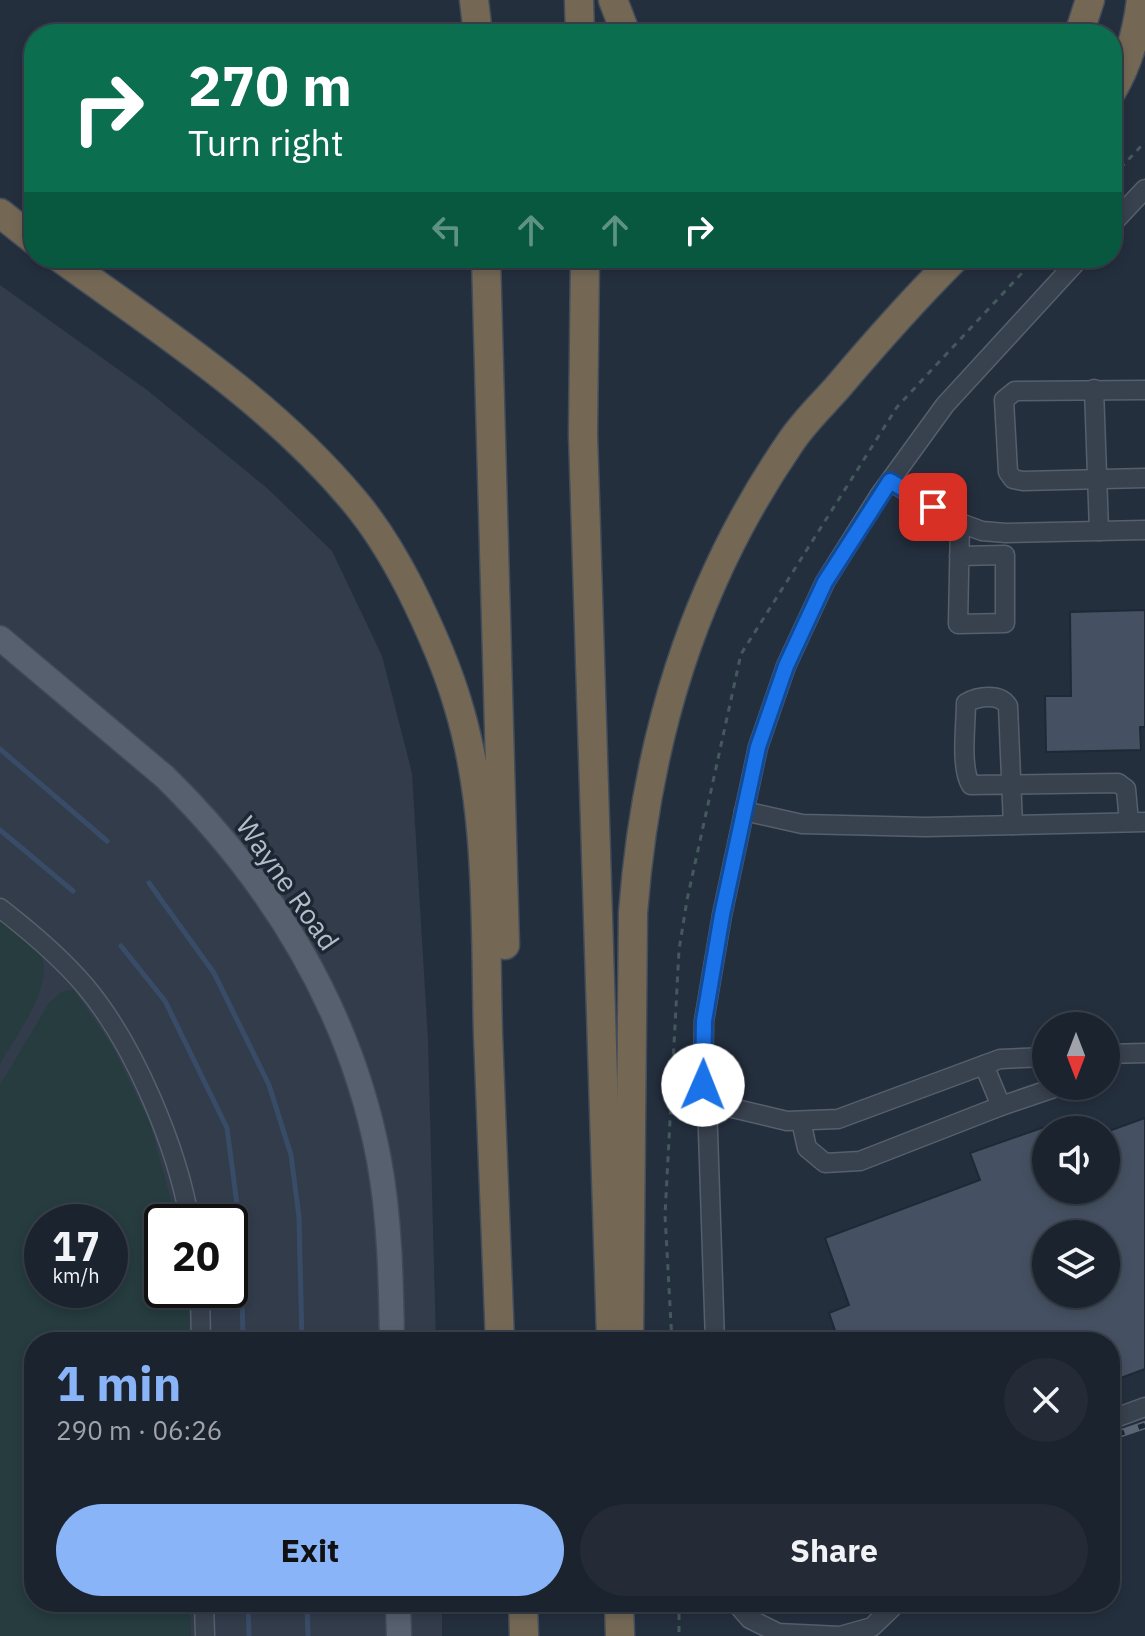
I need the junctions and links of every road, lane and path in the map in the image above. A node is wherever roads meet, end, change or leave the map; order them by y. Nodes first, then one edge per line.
1 (474, 0) edge
2 (480, 0) edge
3 (579, 0) edge
4 (613, 0) edge
5 (1090, 0) edge
6 (1141, 0) edge
7 (478, 24) edge
8 (479, 24) edge
9 (580, 24) edge
10 (622, 24) edge
11 (1082, 24) edge
12 (1122, 70) edge
13 (1145, 142) edge
14 (1122, 166) edge
15 (1145, 189) edge
16 (0, 213) edge
17 (1122, 213) edge
18 (24, 232) edge
19 (74, 268) edge
20 (486, 268) edge
21 (585, 268) edge
22 (945, 268) edge
23 (1071, 268) edge
24 (1094, 389) junction
25 (1145, 390) edge
26 (1145, 478) edge
27 (1098, 480) junction
28 (890, 481) junction
29 (960, 523) junction
30 (1145, 530) edge
31 (1099, 531) junction
32 (959, 556) junction
33 (0, 638) edge
34 (1011, 784) junction
35 (744, 811) junction
36 (1137, 822) edge
37 (1013, 825) junction
38 (0, 908) edge
39 (1145, 1053) edge
40 (1120, 1054) edge
41 (1032, 1058) edge
42 (984, 1065) junction
43 (1032, 1095) edge
44 (707, 1102) junction
45 (1001, 1106) junction
46 (801, 1121) junction
47 (187, 1204) edge
48 (200, 1308) edge
49 (201, 1332) edge
50 (392, 1332) edge
51 (500, 1332) edge
52 (516, 1332) edge
53 (611, 1332) edge
54 (629, 1332) edge
55 (715, 1332) edge
56 (1145, 1407) edge
57 (1120, 1416) edge
58 (204, 1612) edge
59 (398, 1612) edge
60 (523, 1612) edge
61 (619, 1612) edge
62 (679, 1612) edge
63 (744, 1612) edge
64 (888, 1612) edge
65 (205, 1636) edge
66 (399, 1636) edge
67 (524, 1636) edge
68 (620, 1636) edge
69 (679, 1636) edge

1 - 7 highway
2 - 8 highway
3 - 9 highway
4 - 10 highway
5 - 11 highway
6 - 12 highway
13 - 14 path
15 - 17 lane
16 - 18 highway
19 - 51 highway
20 - 52 highway
21 - 53 highway
22 - 54 highway
23 - 28 lane
24 - 25 lane
24 - 27 lane
24 - 27 lane
26 - 27 lane
27 - 31 lane
28 - 29 lane
28 - 35 lane
29 - 31 lane
29 - 32 lane
30 - 31 lane
32 - 32 lane
33 - 50 main road, Wayne Road
34 - 34 lane
34 - 36 lane
34 - 37 lane
35 - 37 lane
35 - 44 lane
36 - 37 lane
38 - 47 lane
39 - 40 lane
41 - 42 lane
42 - 45 lane
42 - 46 lane
43 - 45 lane
44 - 46 lane
44 - 55 lane
45 - 46 lane
48 - 49 lane
56 - 57 lane
58 - 65 lane
59 - 66 main road
60 - 67 highway
61 - 68 highway
62 - 69 path
63 - 64 lane

